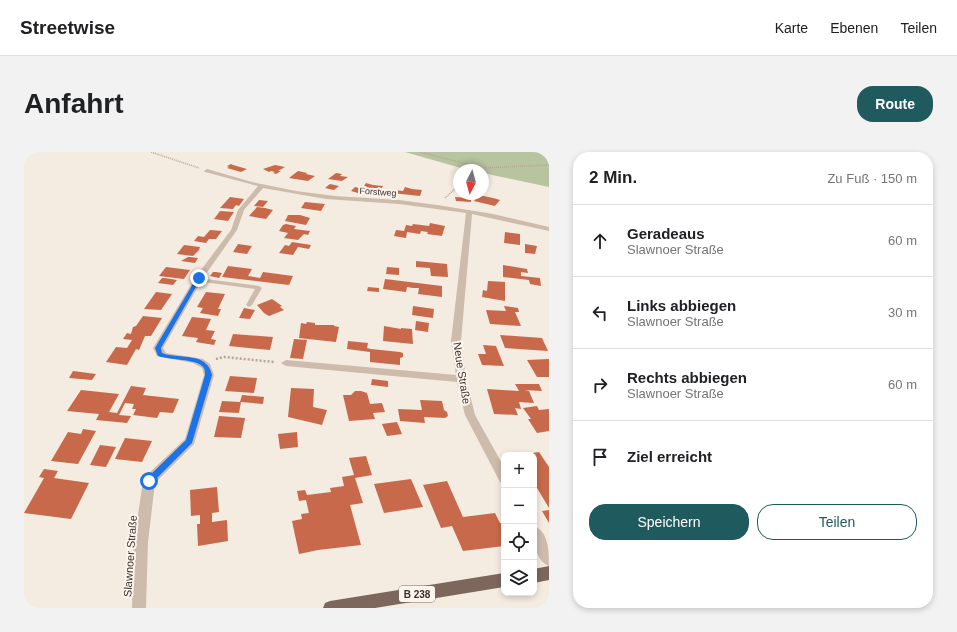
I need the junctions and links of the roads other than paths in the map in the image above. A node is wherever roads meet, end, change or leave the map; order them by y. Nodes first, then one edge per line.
1 (207, 171) road end
2 (261, 186) junction
3 (470, 212) junction
4 (549, 229) edge
5 (198, 280) junction
6 (250, 305) dead end
7 (286, 363) road end
8 (461, 378) junction
9 (501, 473) edge
10 (537, 537) edge
11 (549, 559) edge
12 (549, 573) edge
13 (537, 575) edge
14 (501, 580) edge
15 (139, 608) edge
16 (330, 608) edge

1 - 2 street, Forstweg
2 - 3 street, Forstweg
2 - 5 street
3 - 4 street, Forstweg
3 - 8 street, Neue Straße
5 - 6 lane
5 - 15 street, Slawnoer Straße
7 - 8 street
8 - 9 street, Neue Straße
10 - 11 street
12 - 13 main road
14 - 16 main road, B 238

